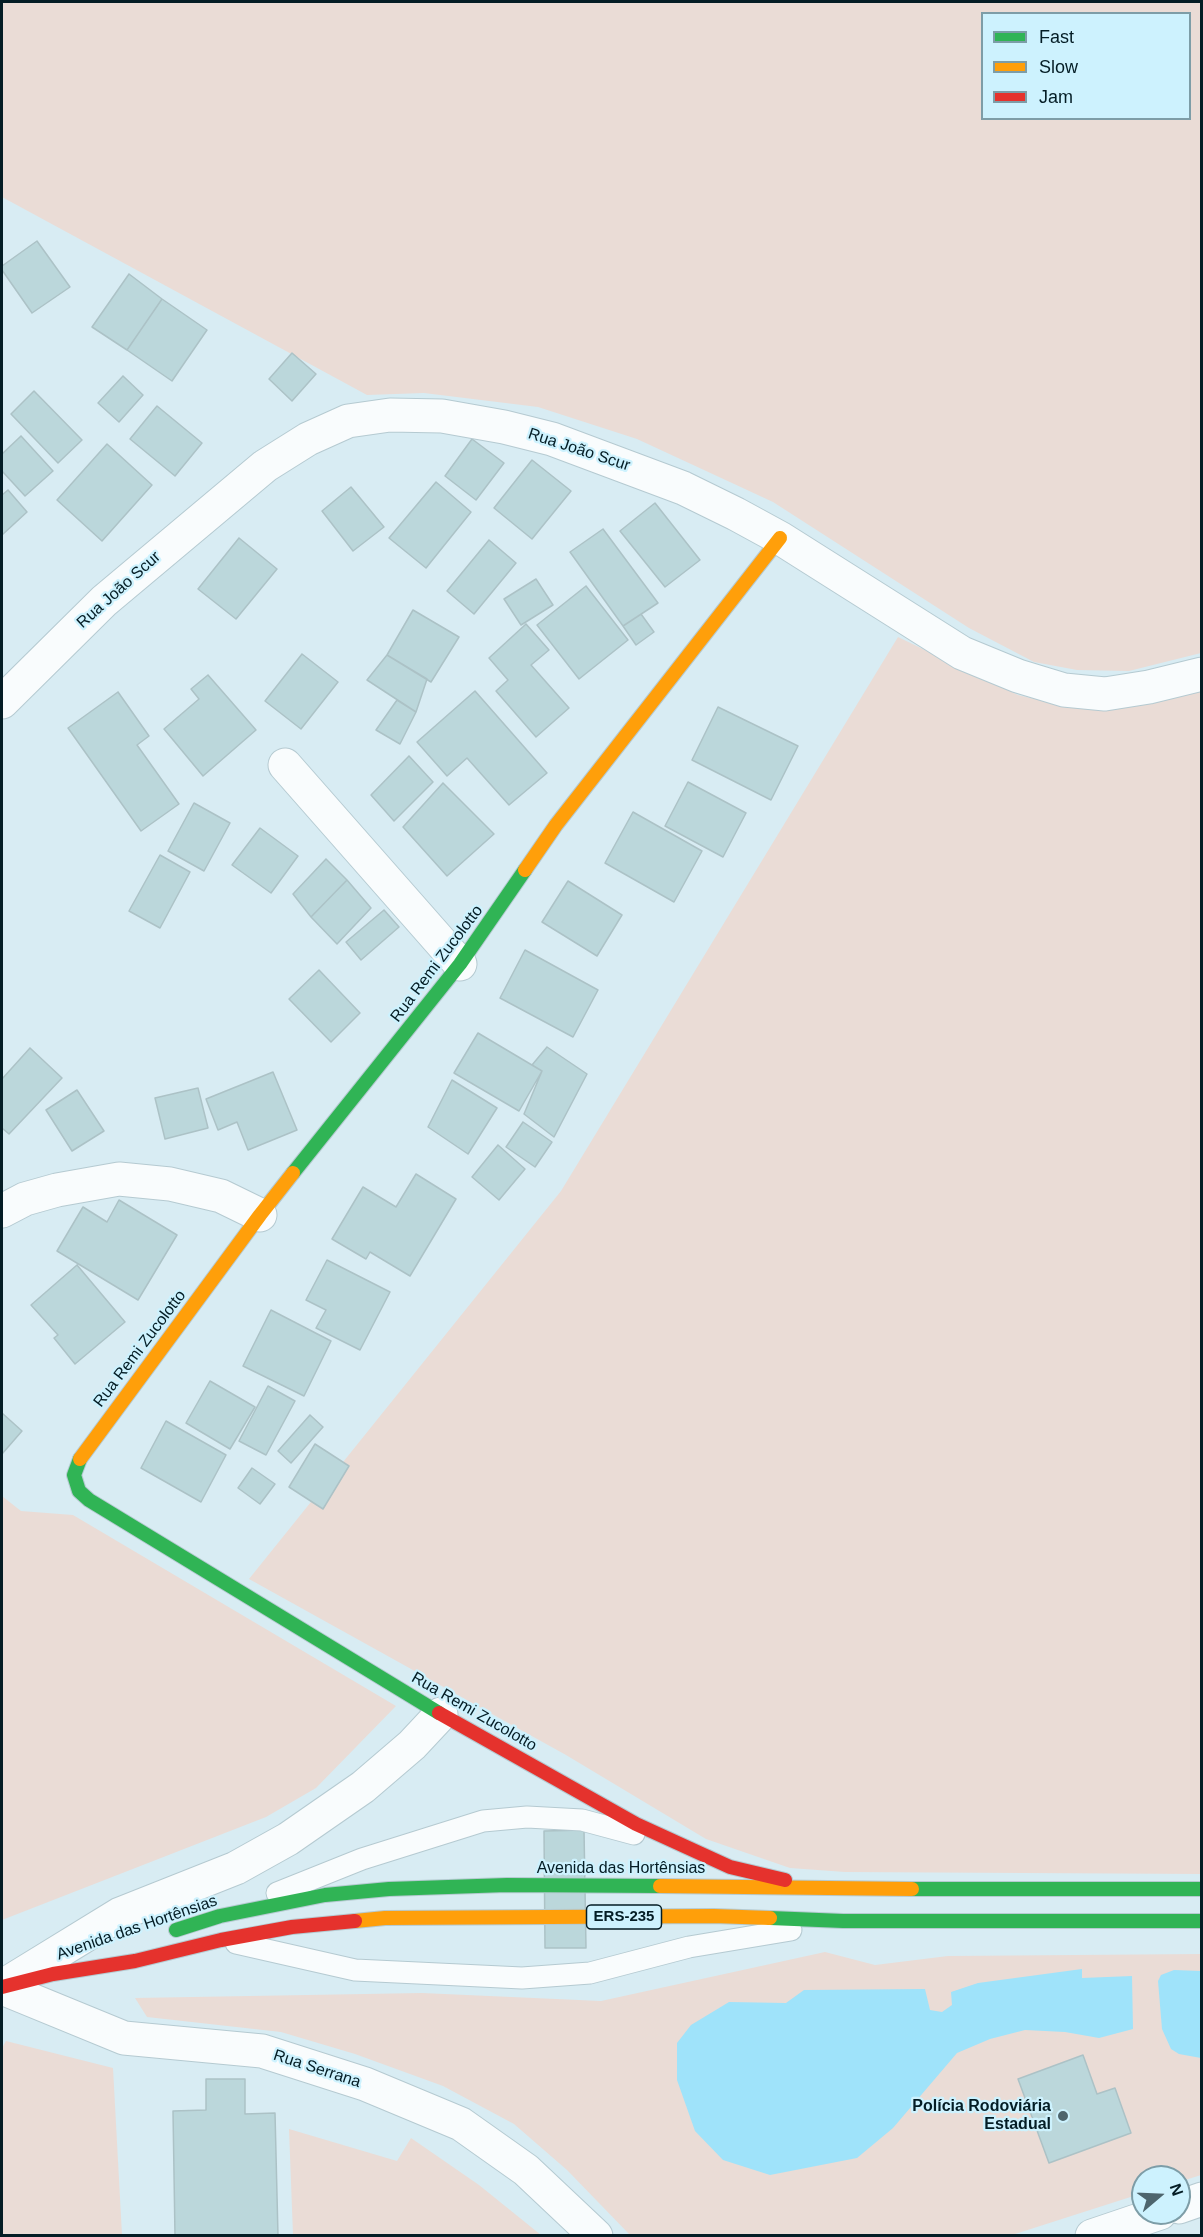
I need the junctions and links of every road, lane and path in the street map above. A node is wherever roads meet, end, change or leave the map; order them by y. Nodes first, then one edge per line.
1 (780, 538) junction
2 (1202, 674) edge
3 (2, 702) edge
4 (285, 765) dead end
5 (460, 964) junction
6 (2, 1211) edge
7 (260, 1215) junction
8 (441, 1714) junction
9 (692, 1851) junction
10 (849, 1887) junction
11 (1202, 1889) edge
12 (220, 1916) junction
13 (843, 1921) junction
14 (1202, 1921) edge
15 (166, 1934) dead end
16 (221, 1940) junction
17 (114, 1951) dead end
18 (53, 1974) junction
19 (2, 1987) edge
20 (1131, 2222) edge
21 (596, 2235) edge
22 (1092, 2235) edge

1 - 2 street, Rua João Scur
1 - 3 street, Rua João Scur
1 - 5 main road, Rua Remi Zucolotto
4 - 5 street
5 - 7 main road, Rua Remi Zucolotto
6 - 7 street
7 - 8 main road, Rua Remi Zucolotto
8 - 9 main road, Rua Remi Zucolotto
8 - 19 street
9 - 10 main road, Rua Remi Zucolotto
9 - 12 lane
10 - 11 main road, Avenida das Hortênsias / ERS-235
10 - 12 main road, Avenida das Hortênsias / ERS-235
12 - 15 main road, Avenida das Hortênsias / ERS-235
13 - 14 main road, Avenida das Hortênsias / ERS-235
13 - 16 main road, Avenida das Hortênsias / ERS-235
13 - 16 lane
16 - 18 main road, Avenida das Hortênsias / ERS-235
17 - 18 main road, Avenida das Hortênsias / ERS-235
18 - 19 main road, Avenida das Hortênsias / ERS-235
19 - 21 street, Rua Serrana
20 - 22 street

